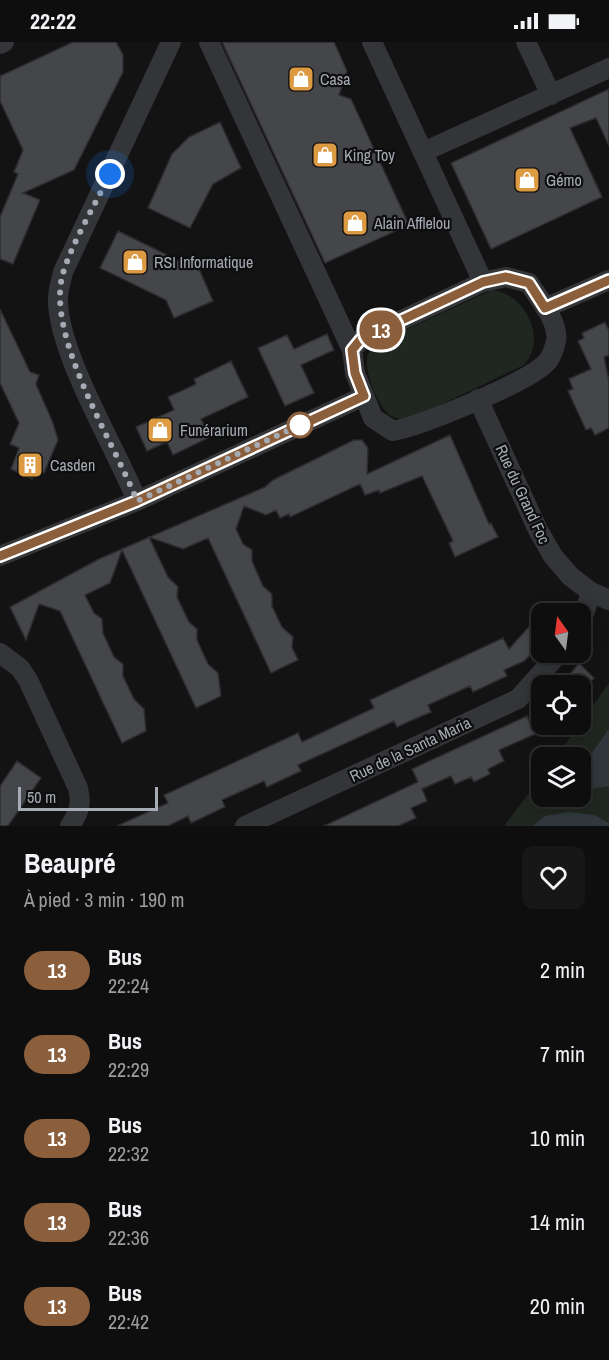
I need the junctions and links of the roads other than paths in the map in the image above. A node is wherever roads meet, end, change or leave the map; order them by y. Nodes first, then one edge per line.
1 (171, 42) edge
2 (209, 42) edge
3 (372, 42) edge
4 (526, 42) edge
5 (609, 68) edge
6 (551, 94) junction
7 (423, 152) junction
8 (609, 280) edge
9 (483, 282) junction
10 (545, 308) junction
11 (352, 350) junction
12 (364, 396) junction
13 (478, 399) junction
14 (137, 501) junction
15 (0, 556) edge
16 (600, 596) edge
17 (591, 610) edge
18 (0, 653) edge
19 (550, 663) edge
20 (80, 821) edge
21 (245, 826) edge

1 - 14 street
2 - 11 street
3 - 7 street
4 - 6 street
5 - 6 street
6 - 7 street
7 - 9 street
8 - 10 street
9 - 10 street
9 - 11 street
10 - 13 street
11 - 12 street
12 - 13 street
12 - 14 street
13 - 16 street, Rue du Grand Foc
14 - 15 street
16 - 17 street
18 - 20 street
19 - 21 street, Rue de la Santa Maria

